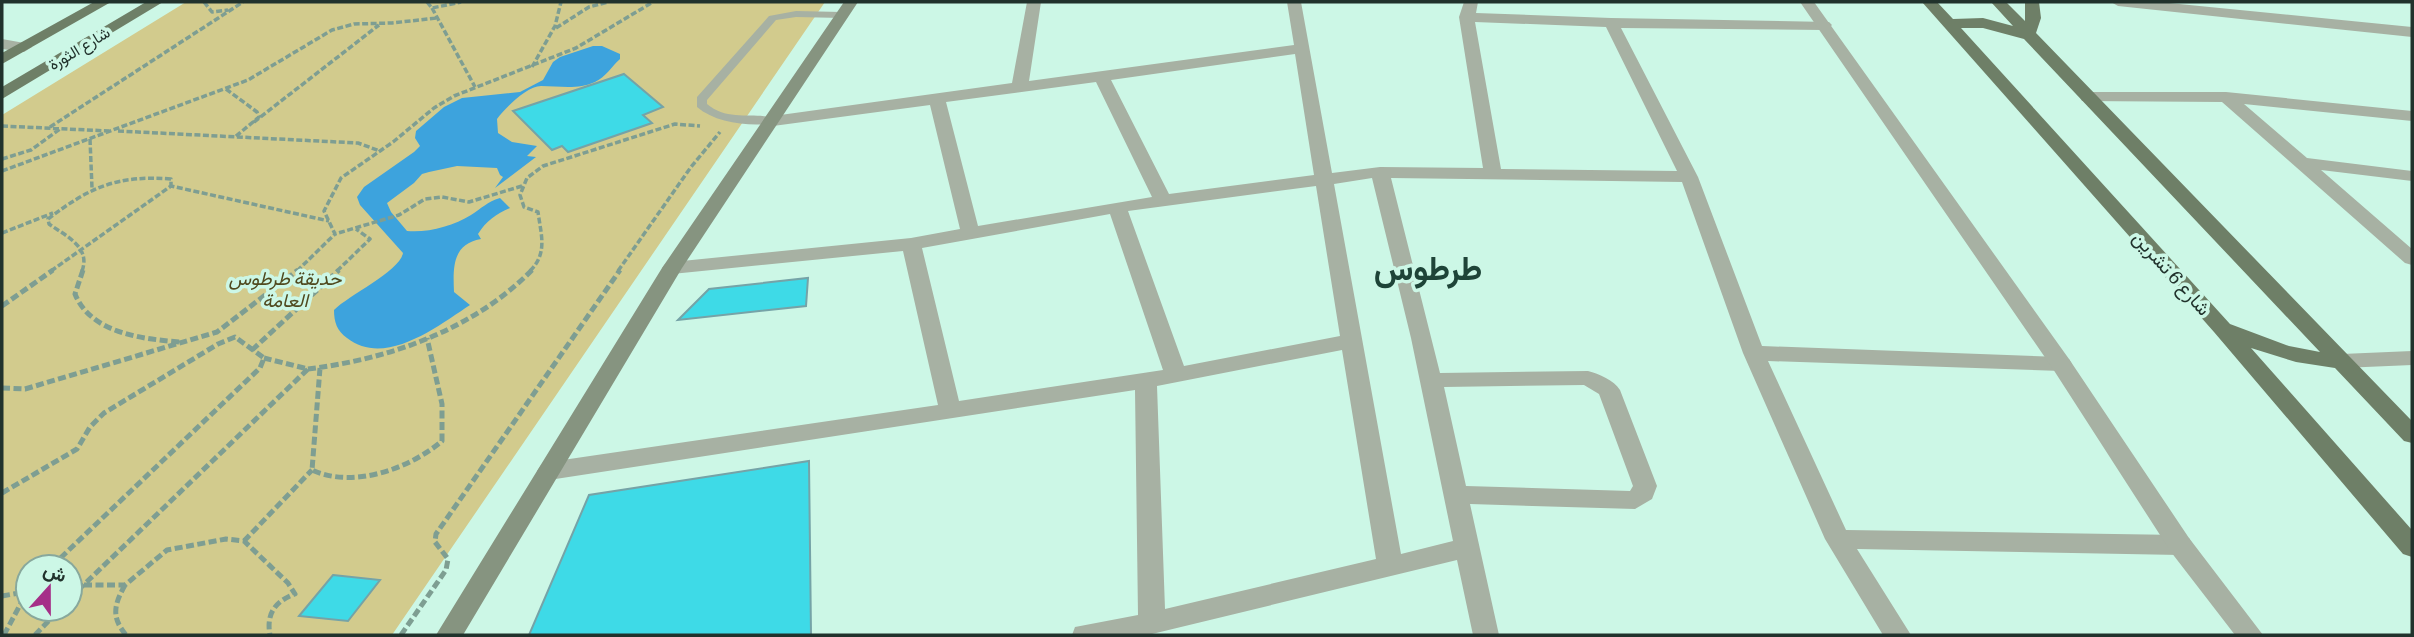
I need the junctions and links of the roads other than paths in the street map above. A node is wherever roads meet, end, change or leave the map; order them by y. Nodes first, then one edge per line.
1 (104, 2) edge
2 (156, 2) edge
3 (1034, 2) edge
4 (1294, 2) edge
5 (1807, 2) edge
6 (1929, 2) edge
7 (1998, 2) edge
8 (2032, 2) edge
9 (2118, 2) edge
10 (847, 8) edge
11 (1469, 9) edge
12 (1611, 23) junction
13 (1950, 24) junction
14 (1824, 25) junction
15 (2412, 32) edge
16 (2028, 35) junction
17 (2, 44) edge
18 (23, 47) junction
19 (1300, 49) junction
20 (2, 59) edge
21 (1101, 76) junction
22 (1020, 87) junction
23 (2, 94) edge
24 (2088, 97) junction
25 (2226, 97) junction
26 (937, 99) junction
27 (2412, 116) edge
28 (773, 121) junction
29 (2304, 163) junction
30 (1380, 172) junction
31 (1493, 172) junction
32 (2412, 176) edge
33 (1689, 177) junction
34 (1324, 180) junction
35 (1163, 200) junction
36 (1117, 207) junction
37 (970, 233) junction
38 (911, 244) junction
39 (2412, 258) edge
40 (673, 268) junction
41 (2221, 327) junction
42 (1352, 341) junction
43 (1754, 353) junction
44 (2412, 358) edge
45 (2342, 361) junction
46 (2061, 364) junction
47 (1175, 373) junction
48 (1146, 380) junction
49 (1431, 380) junction
50 (950, 409) junction
51 (2412, 435) edge
52 (549, 471) junction
53 (1454, 495) junction
54 (1838, 539) junction
55 (2180, 545) junction
56 (2412, 547) edge
57 (1466, 548) junction
58 (1390, 565) junction
59 (1152, 623) junction
60 (449, 635) edge
61 (1085, 635) edge
62 (1486, 635) edge
63 (1897, 635) edge
64 (2250, 635) edge

1 - 18 main road, شارع الثورة
2 - 23 main road, شارع الثورة
3 - 22 street
4 - 19 street
5 - 14 street
6 - 13 main road, شارع 6 تشرين
7 - 16 main road
8 - 16 main road
9 - 15 street
10 - 28 main road
10 - 28 lane
11 - 12 street
11 - 31 street
12 - 14 street
12 - 33 street
13 - 16 main road
13 - 41 main road, شارع 6 تشرين
14 - 46 street
16 - 24 main road
17 - 18 street
18 - 20 main road, شارع الثورة
19 - 21 street
19 - 34 street
21 - 22 street
21 - 35 street
22 - 26 street
24 - 25 street
24 - 45 main road
25 - 27 street
25 - 29 street
26 - 28 street
26 - 37 street
28 - 40 main road
29 - 32 street
29 - 39 street
30 - 31 street
30 - 34 street
30 - 49 street
31 - 33 street
33 - 43 street
34 - 35 street
34 - 42 street
35 - 36 street
36 - 37 street
36 - 47 street
37 - 38 street
38 - 40 street
38 - 50 street
40 - 52 main road
41 - 45 main road
41 - 56 main road, شارع 6 تشرين
42 - 47 street
42 - 58 street
43 - 46 street
43 - 54 street
44 - 45 street
45 - 51 main road
46 - 55 street
47 - 48 street
48 - 50 street
48 - 59 street
49 - 53 street
49 - 53 street
50 - 52 street
52 - 60 main road
53 - 57 street
54 - 55 street
54 - 63 street
55 - 64 street
57 - 58 street
57 - 62 street
58 - 59 street
59 - 61 street

